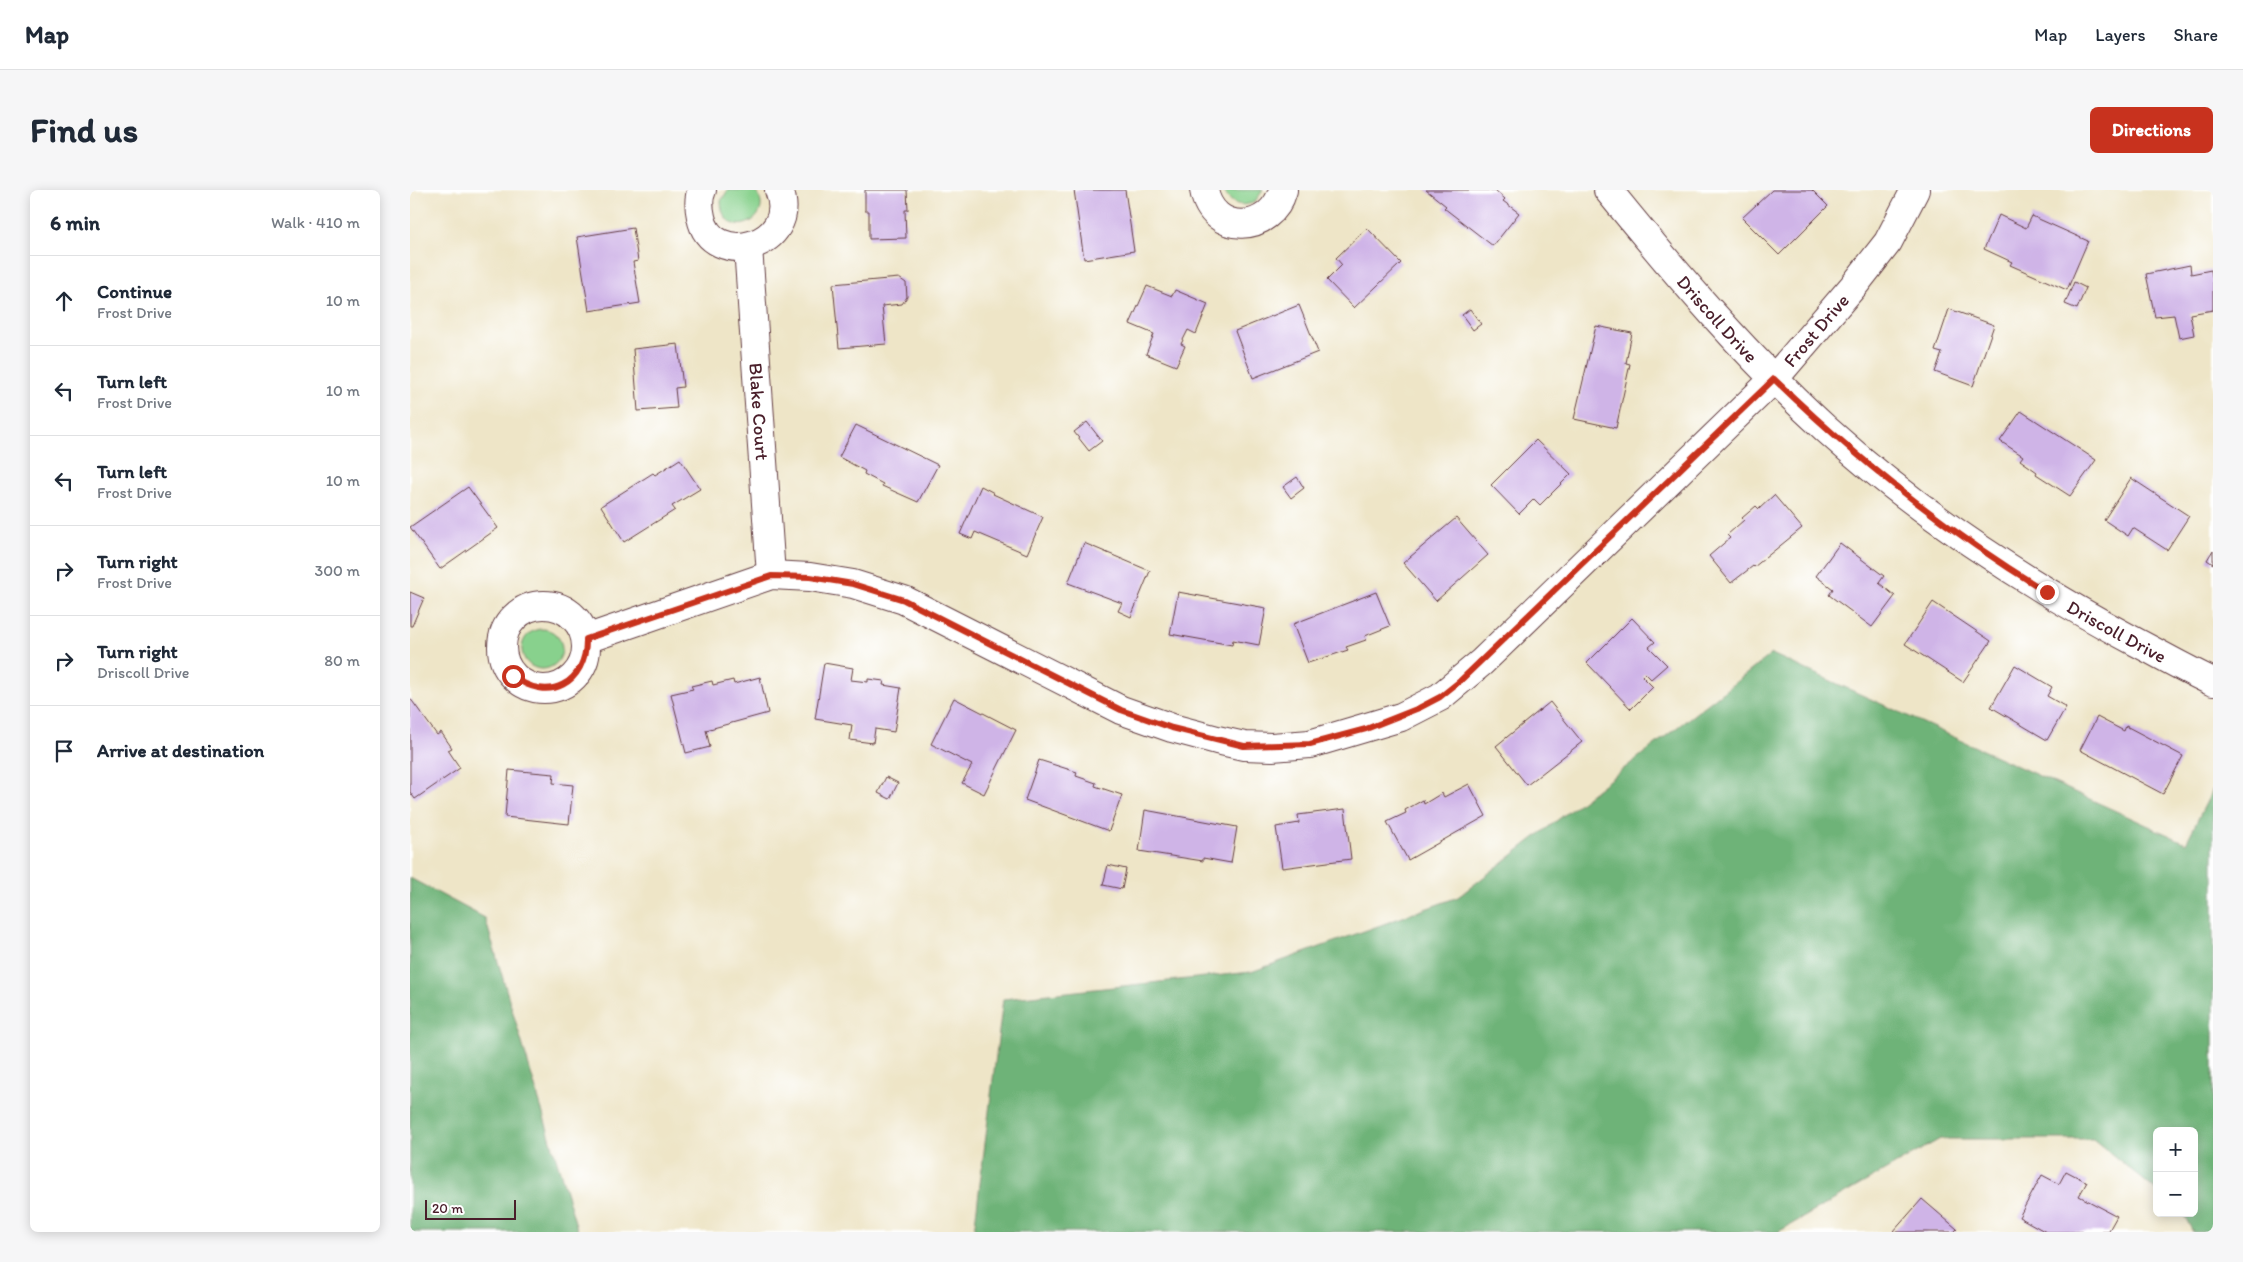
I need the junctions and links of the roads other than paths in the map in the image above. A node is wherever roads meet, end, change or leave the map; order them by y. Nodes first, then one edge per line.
1 (702, 190) edge
2 (779, 190) edge
3 (1204, 190) edge
4 (1282, 190) edge
5 (1608, 190) edge
6 (1915, 190) edge
7 (748, 247) junction
8 (1774, 379) junction
9 (771, 576) junction
10 (586, 639) dead end
11 (2213, 682) edge

1 - 7 street
2 - 7 street
3 - 4 street
5 - 8 street, Driscoll Drive
6 - 8 street, Frost Drive
7 - 9 street, Blake Court
8 - 9 street, Frost Drive
8 - 11 street, Driscoll Drive
9 - 10 street, Frost Drive

